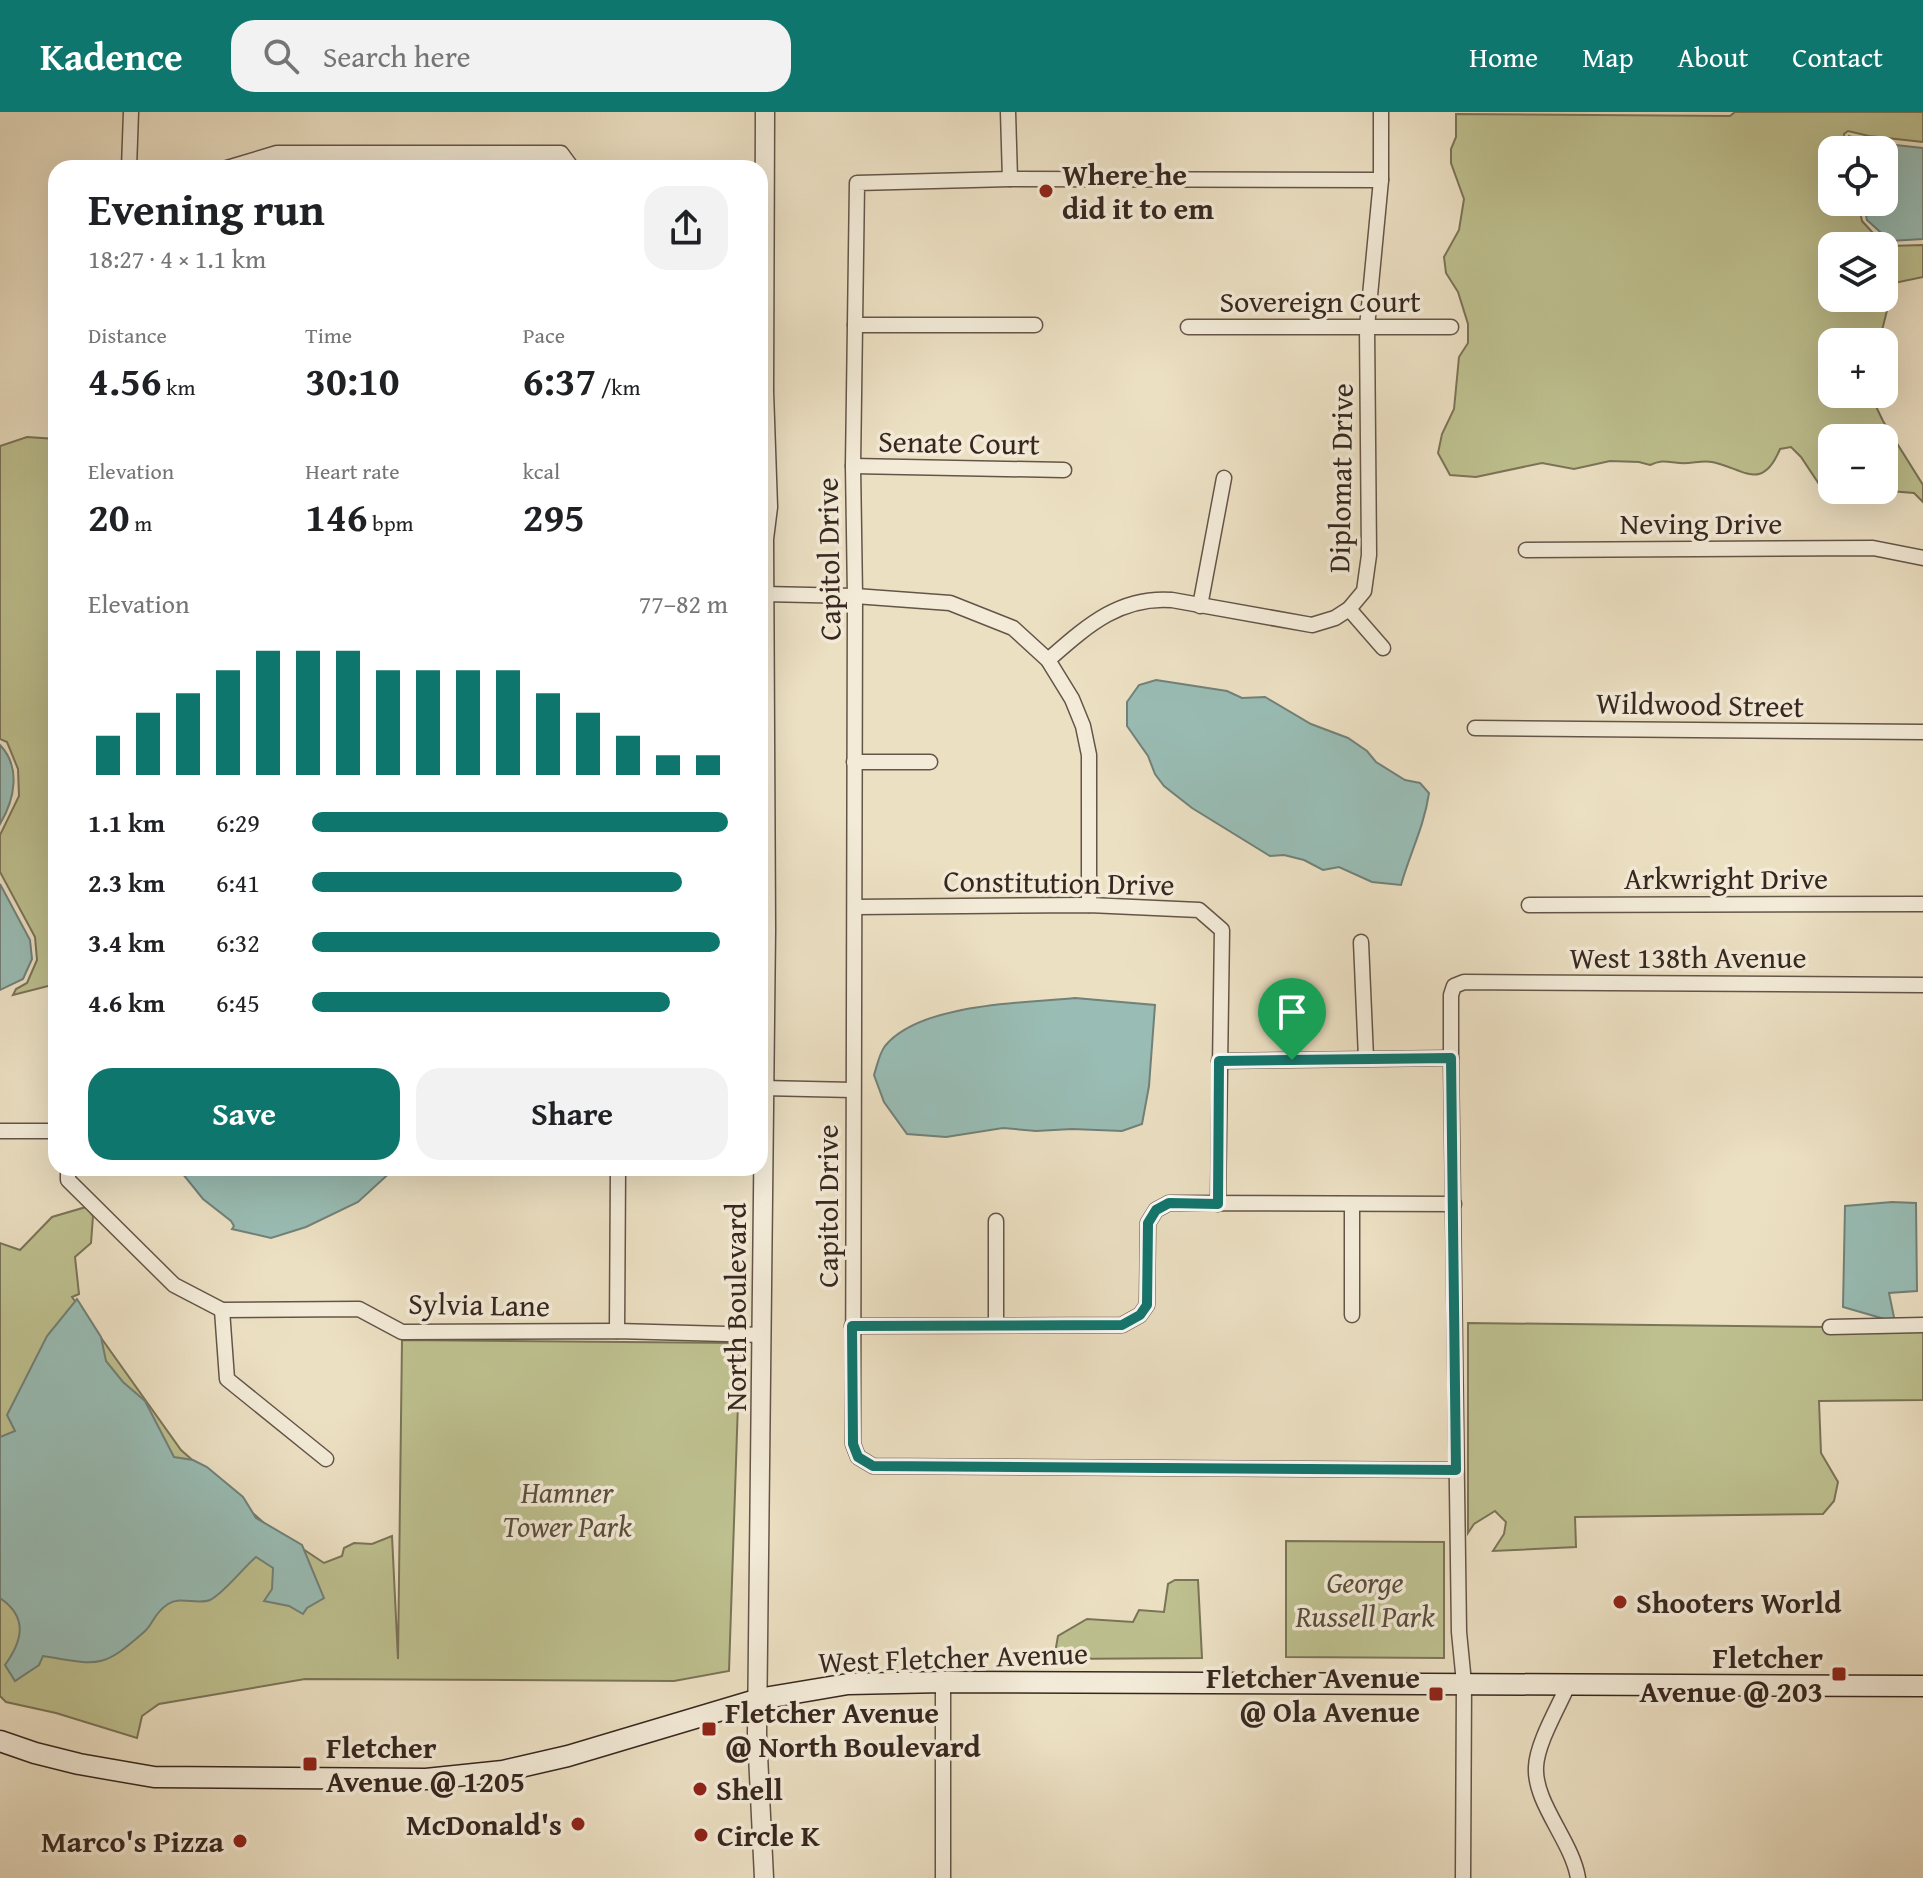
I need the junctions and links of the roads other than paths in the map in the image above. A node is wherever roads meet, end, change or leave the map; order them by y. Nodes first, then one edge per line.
1 (131, 112) edge
2 (765, 112) edge
3 (1008, 112) edge
4 (1381, 112) edge
5 (129, 160) edge
6 (312, 160) edge
7 (566, 160) edge
8 (764, 160) edge
9 (1010, 179) junction
10 (1381, 180) junction
11 (855, 325) junction
12 (1035, 325) dead end
13 (1188, 327) dead end
14 (1367, 327) junction
15 (1451, 327) dead end
16 (853, 466) junction
17 (1064, 470) dead end
18 (1224, 478) dead end
19 (1526, 550) dead end
20 (1923, 558) edge
21 (768, 594) edge
22 (855, 596) junction
23 (1200, 606) junction
24 (1349, 609) junction
25 (1383, 648) dead end
26 (1048, 660) junction
27 (1475, 728) dead end
28 (1923, 732) edge
29 (854, 762) junction
30 (930, 762) dead end
31 (1923, 904) edge
32 (1089, 905) junction
33 (1529, 905) dead end
34 (855, 907) junction
35 (1361, 942) dead end
36 (1923, 985) edge
37 (1366, 1058) junction
38 (1451, 1058) junction
39 (1219, 1061) junction
40 (768, 1088) edge
41 (853, 1090) junction
42 (0, 1131) edge
43 (48, 1131) edge
44 (68, 1176) edge
45 (618, 1176) edge
46 (763, 1176) edge
47 (1218, 1204) junction
48 (1352, 1204) junction
49 (1454, 1204) junction
50 (996, 1221) dead end
51 (222, 1310) junction
52 (1352, 1315) dead end
53 (996, 1325) junction
54 (1923, 1325) edge
55 (852, 1326) junction
56 (1830, 1327) dead end
57 (617, 1331) junction
58 (763, 1335) junction
59 (326, 1459) dead end
60 (1456, 1470) junction
61 (943, 1682) junction
62 (1464, 1683) junction
63 (1568, 1685) junction
64 (1923, 1686) edge
65 (759, 1699) junction
66 (0, 1741) edge
67 (764, 1878) edge
68 (943, 1878) edge
69 (1463, 1878) edge
70 (1578, 1878) edge

1 - 5 street
2 - 8 street, North Boulevard
3 - 9 street
4 - 10 street, Diplomat Drive
6 - 7 street
9 - 10 street, Capitol Drive
9 - 11 street, Capitol Drive
10 - 14 street, Diplomat Drive
11 - 12 street
11 - 16 street, Capitol Drive
13 - 14 street, Sovereign Court
14 - 15 street, Sovereign Court
14 - 24 street, Diplomat Drive
16 - 17 street, Senate Court
16 - 22 street, Capitol Drive
18 - 23 street
19 - 20 street, Neving Drive
21 - 22 street
22 - 26 street
22 - 29 street, Capitol Drive
23 - 24 street, Diplomat Drive
23 - 26 street, Diplomat Drive
24 - 25 street
26 - 32 street
27 - 28 street, Wildwood Street
29 - 30 street
29 - 34 street, Capitol Drive
31 - 33 street, Arkwright Drive
32 - 34 street, Constitution Drive
32 - 39 street, Constitution Drive
34 - 41 street, Capitol Drive
35 - 37 street
36 - 38 street, West 138th Avenue
37 - 38 street
37 - 39 street
38 - 49 street
39 - 47 street, Constitution Drive
40 - 41 street
41 - 55 street, Capitol Drive
42 - 43 street
44 - 51 street, Sylvia Lane
45 - 57 street
46 - 58 street, North Boulevard
47 - 48 street
47 - 53 street
48 - 49 street
48 - 52 street
49 - 60 street
50 - 53 street
51 - 57 street, Sylvia Lane
51 - 59 street
53 - 55 street
54 - 56 street
55 - 60 street, Capitol Drive
57 - 58 street, Sylvia Lane
58 - 65 street, North Boulevard
60 - 62 street
61 - 62 main road, West Fletcher Avenue
61 - 65 main road, West Fletcher Avenue
61 - 68 street
62 - 63 main road, West Fletcher Avenue
62 - 69 street
63 - 64 main road, West Fletcher Avenue
63 - 70 street
65 - 66 main road, West Fletcher Avenue
65 - 67 street, North Boulevard

